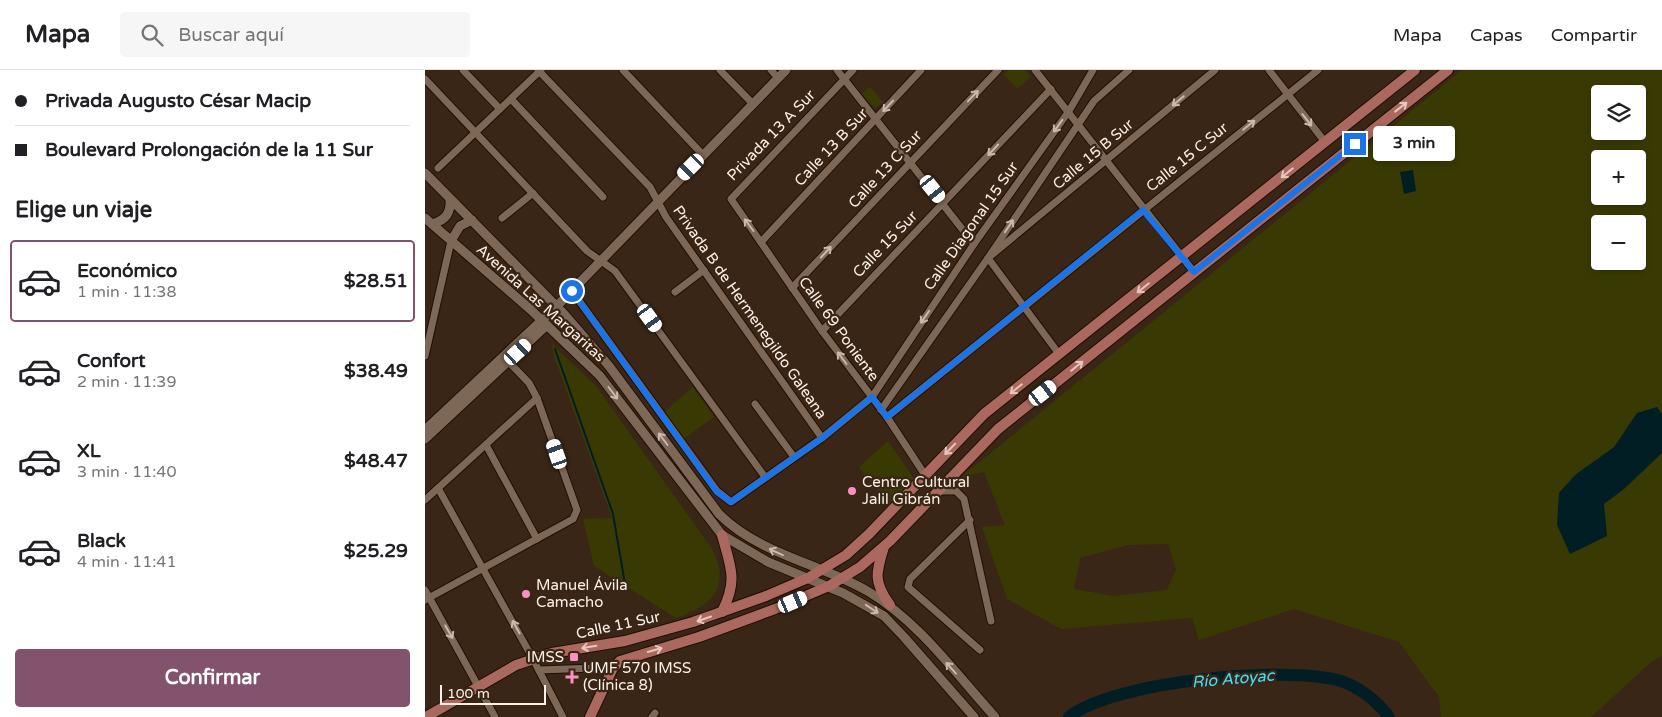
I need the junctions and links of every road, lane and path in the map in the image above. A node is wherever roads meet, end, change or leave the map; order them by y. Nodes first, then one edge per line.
1 (463, 70) edge
2 (623, 70) edge
3 (720, 70) edge
4 (771, 70) edge
5 (787, 70) edge
6 (837, 70) edge
7 (853, 70) edge
8 (921, 70) edge
9 (998, 70) edge
10 (1035, 70) edge
11 (1093, 70) edge
12 (1129, 70) edge
13 (1215, 70) edge
14 (1269, 70) edge
15 (1317, 70) edge
16 (1415, 70) edge
17 (1448, 70) edge
18 (539, 71) edge
19 (778, 78) junction
20 (425, 79) edge
21 (844, 80) junction
22 (1051, 89) junction
23 (1287, 94) junction
24 (511, 99) junction
25 (753, 104) junction
26 (500, 110) junction
27 (1069, 111) junction
28 (876, 118) junction
29 (1078, 124) junction
30 (476, 132) junction
31 (1325, 142) junction
32 (703, 155) junction
33 (1106, 161) junction
34 (910, 162) junction
35 (438, 168) dead end
36 (425, 173) edge
37 (533, 193) junction
38 (603, 197) dead end
39 (450, 199) junction
40 (731, 199) joint
41 (657, 202) junction
42 (943, 203) junction
43 (1143, 210) junction
44 (502, 218) dead end
45 (472, 220) junction
46 (428, 221) edge
47 (451, 241) junction
48 (761, 242) junction
49 (974, 244) junction
50 (1181, 257) junction
51 (988, 258) junction
52 (601, 260) junction
53 (704, 270) junction
54 (1194, 272) junction
55 (792, 288) junction
56 (572, 291) junction
57 (675, 292) dead end
58 (557, 306) junction
59 (1023, 307) junction
60 (545, 323) junction
61 (821, 331) junction
62 (425, 353) edge
63 (1059, 354) junction
64 (506, 359) junction
65 (872, 397) junction
66 (537, 398) junction
67 (755, 404) dead end
68 (881, 410) junction
69 (887, 417) junction
70 (429, 426) edge
71 (822, 438) junction
72 (425, 439) edge
73 (486, 445) junction
74 (794, 457) junction
75 (925, 476) junction
76 (765, 477) junction
77 (438, 488) junction
78 (939, 491) junction
79 (425, 500) edge
80 (970, 520) junction
81 (722, 535) junction
82 (537, 539) junction
83 (884, 547) junction
84 (483, 569) junction
85 (822, 570) junction
86 (808, 578) junction
87 (842, 579) junction
88 (829, 586) junction
89 (425, 590) edge
90 (766, 596) junction
91 (427, 599) edge
92 (890, 605) junction
93 (775, 609) junction
94 (722, 612) junction
95 (991, 621) dead end
96 (980, 650) dead end
97 (533, 659) junction
98 (595, 668) dead end
99 (539, 670) junction
100 (480, 686) junction
101 (973, 716) edge
102 (426, 717) edge
103 (495, 717) edge
104 (563, 717) edge
105 (590, 717) edge
106 (995, 717) edge

1 - 26 street
2 - 32 street
3 - 25 street
4 - 19 street
5 - 19 main road
6 - 21 street
7 - 21 street, Privada 13 A Sur
8 -> 28 street, Calle 13 B Sur
34 -> 9 street, Calle 13 C Sur
10 - 22 street
11 - 27 street, Calle Diagonal 15 Sur
12 - 29 street, Calle Diagonal 15 Sur
13 -> 33 street, Calle 15 B Sur
14 - 23 street
15 - 23 street, Calle 15 C Sur
16 - 31 main road, Calle 11 Sur
54 -> 17 main road, Calle 11 Sur
18 - 24 street
18 - 41 street, Privada B de Hermenegildo Galeana
19 - 25 main road
20 - 30 street
21 - 28 street
21 - 40 street, Privada 13 A Sur
22 - 27 street
22 -> 42 street, Calle 15 Sur
23 -> 31 street
43 -> 23 street, Calle 15 C Sur
24 - 26 street
24 - 38 street
25 - 32 main road
26 - 30 street
27 - 29 street
27 -> 49 street, Calle Diagonal 15 Sur
28 - 34 street
28 - 48 street, Calle 13 B Sur
29 - 33 street
51 -> 29 street, Calle Diagonal 15 Sur
30 - 35 street
30 - 37 street
31 -> 50 main road, Calle 11 Sur
32 - 41 main road
33 - 43 street
33 - 51 street, Calle 15 B Sur
34 - 42 street
55 -> 34 street, Calle 13 C Sur
36 - 39 main road, Avenida Las Margaritas
37 - 44 street
37 - 52 street
39 - 45 main road, Avenida Las Margaritas
39 - 46 main road
48 -> 40 street, Calle 69 Poniente
41 - 52 main road
41 - 53 street, Privada B de Hermenegildo Galeana
42 - 49 street
42 - 61 street, Calle 15 Sur
43 - 50 street
43 - 59 street, Calle 15 C Sur
45 - 47 main road
45 - 58 main road, Avenida Las Margaritas
46 - 47 main road, Avenida Las Margaritas
47 - 60 main road, Avenida Las Margaritas
47 - 62 street
48 - 55 street, Calle 69 Poniente
49 -> 65 street, Calle Diagonal 15 Sur
50 - 54 street
50 -> 63 main road, Calle 11 Sur
51 - 59 street
51 - 68 street, Calle Diagonal 15 Sur
52 - 56 main road
52 - 76 street
53 - 57 street
53 - 71 street, Privada B de Hermenegildo Galeana
78 -> 54 main road, Calle 11 Sur
55 - 61 street, Calle 69 Poniente
56 - 58 main road
56 - 76 street, Calle Diagonal 15 Sur
58 - 60 main road
85 -> 58 main road, Avenida Las Margaritas
59 - 63 street
59 - 69 street, Calle 15 C Sur
60 - 64 main road
60 -> 81 main road, Avenida Las Margaritas
65 -> 61 street, Calle 69 Poniente
63 -> 75 main road, Calle 11 Sur
64 - 66 street
64 - 70 main road
65 - 68 street, Calle 69 Poniente
65 - 71 street, Calle Diagonal 15 Sur
66 - 73 street
66 - 82 street
67 - 74 street
68 - 69 street, Calle 69 Poniente
69 - 75 street, Calle 69 Poniente
70 - 72 main road
71 - 74 street, Calle Diagonal 15 Sur
73 - 77 street
73 - 82 street
74 - 76 street, Calle Diagonal 15 Sur
75 - 85 main road, Calle 11 Sur
77 - 79 street
77 - 84 street
78 - 80 street
78 - 83 main road, Calle 11 Sur
80 - 95 street
80 - 96 street
81 - 86 main road, Avenida Las Margaritas
81 - 94 main road
82 - 84 street
83 - 87 main road, Calle 11 Sur
83 - 92 main road
84 - 91 street
97 -> 84 street
85 - 86 main road, Calle 11 Sur
85 - 87 main road, Avenida Las Margaritas
86 - 88 main road, Avenida Las Margaritas
86 - 90 main road, Calle 11 Sur
87 - 88 main road, Calle 11 Sur
87 - 92 main road, Avenida Las Margaritas
88 - 93 main road, Calle 11 Sur
88 -> 101 main road, Avenida Las Margaritas
89 - 91 street
90 - 93 main road
90 - 94 main road, Calle 11 Sur
91 -> 100 street
106 -> 92 main road, Avenida Las Margaritas
105 -> 93 main road, Calle 11 Sur
94 -> 97 main road, Calle 11 Sur
97 - 99 street
97 - 100 main road, Calle 11 Sur
98 - 99 street
99 - 104 street
100 - 102 main road, Calle 11 Sur
100 - 103 street

